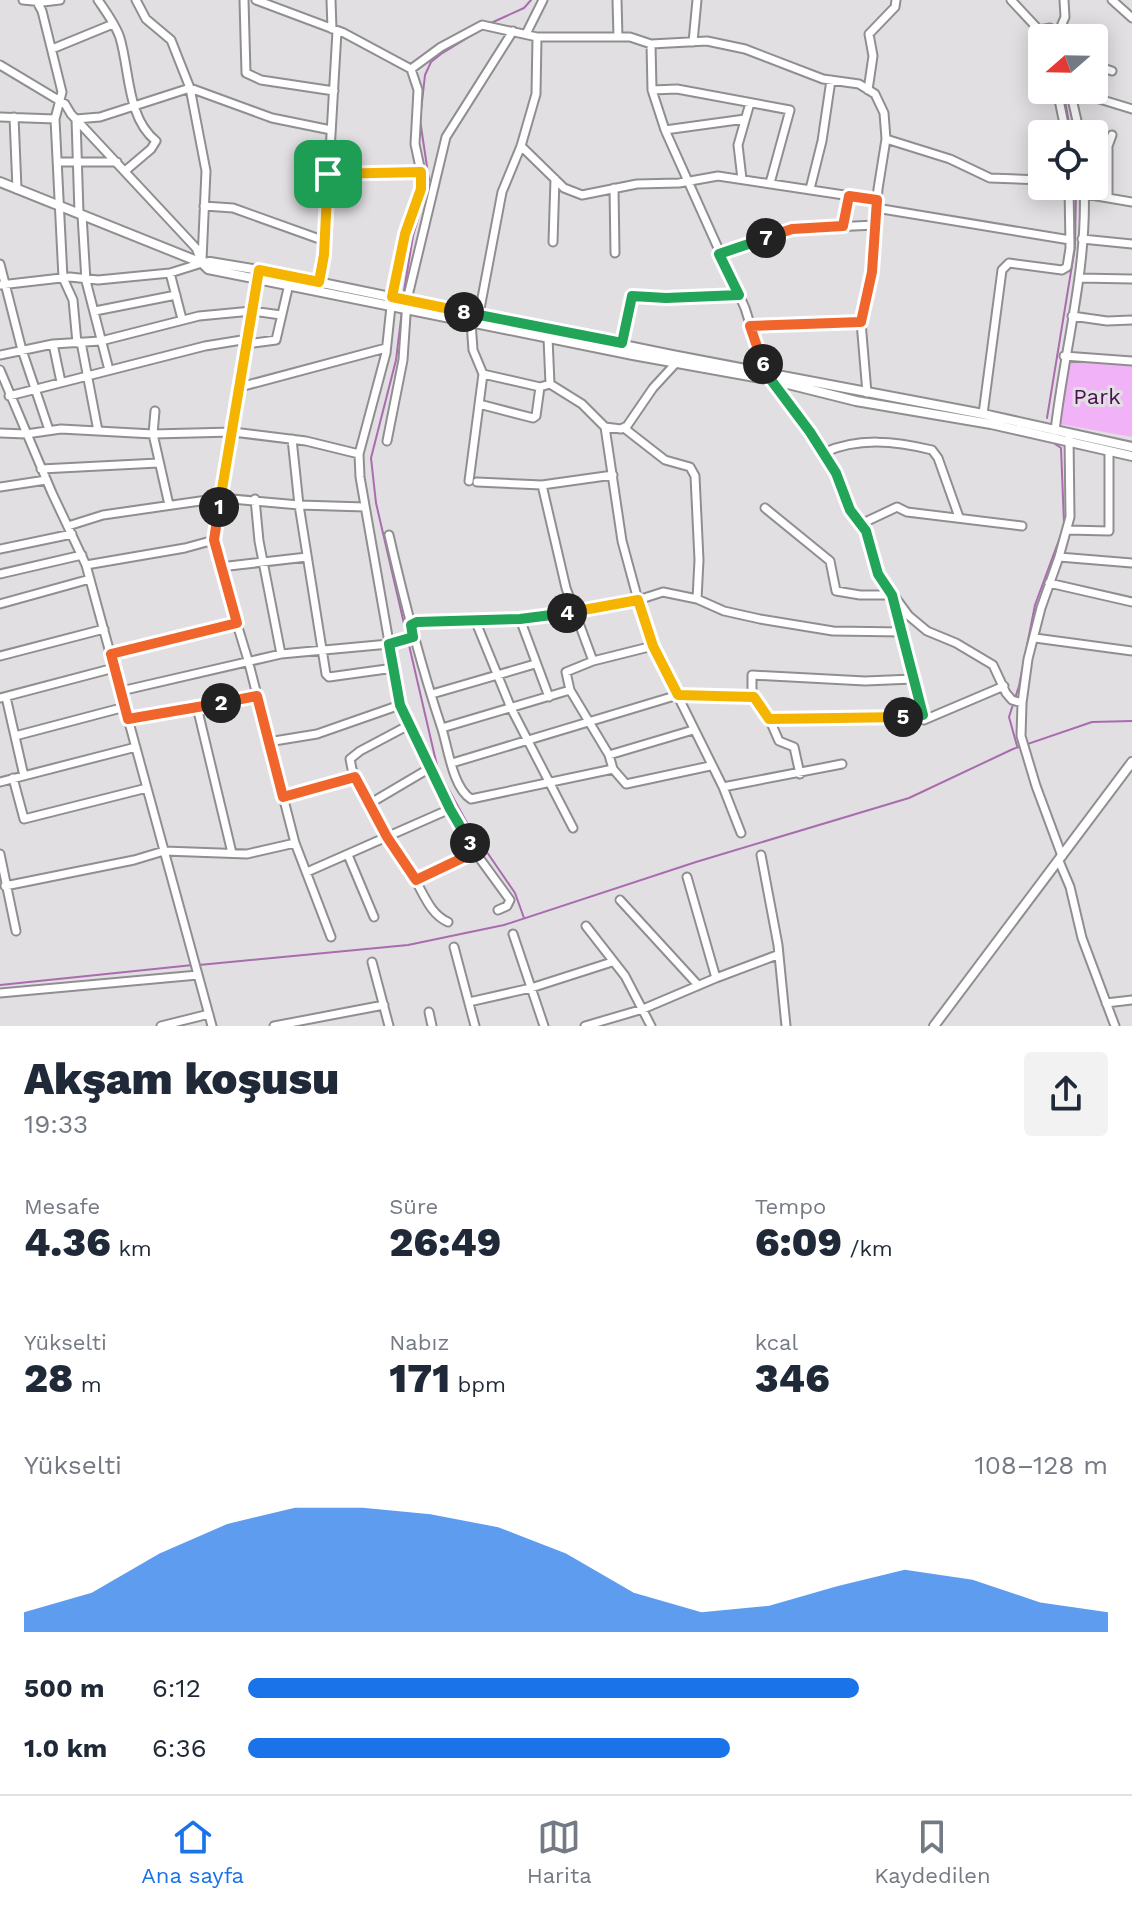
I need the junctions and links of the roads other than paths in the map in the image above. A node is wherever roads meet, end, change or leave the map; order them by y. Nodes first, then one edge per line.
1 (23, 0) edge
2 (60, 0) edge
3 (98, 0) edge
4 (136, 0) edge
5 (244, 0) edge
6 (256, 0) edge
7 (331, 0) edge
8 (543, 0) edge
9 (617, 0) edge
10 (697, 0) edge
11 (896, 0) edge
12 (1011, 0) edge
13 (1064, 0) edge
14 (1112, 0) edge
15 (36, 1) edge
16 (1132, 18) edge
17 (113, 24) junction
18 (1034, 24) edge
19 (1063, 24) edge
20 (334, 30) junction
21 (513, 31) junction
22 (526, 34) junction
23 (537, 37) junction
24 (618, 37) junction
25 (693, 42) junction
26 (651, 44) junction
27 (52, 49) junction
28 (0, 65) edge
29 (411, 69) junction
30 (1108, 70) edge
31 (1112, 71) dead end
32 (831, 80) junction
33 (190, 88) junction
34 (652, 90) junction
35 (868, 90) junction
36 (334, 91) junction
37 (59, 100) junction
38 (750, 103) junction
39 (134, 107) junction
40 (1132, 109) edge
41 (0, 117) edge
42 (14, 117) junction
43 (55, 119) junction
44 (76, 119) junction
45 (745, 119) junction
46 (1077, 120) edge
47 (331, 130) junction
48 (665, 130) junction
49 (1112, 135) dead end
50 (886, 139) junction
51 (521, 146) junction
52 (1108, 146) edge
53 (57, 162) junction
54 (117, 162) junction
55 (79, 163) junction
56 (125, 171) junction
57 (421, 172) junction
58 (328, 174) junction
59 (555, 179) junction
60 (742, 179) junction
61 (1028, 179) edge
62 (687, 180) junction
63 (0, 182) edge
64 (770, 183) junction
65 (614, 188) junction
66 (17, 189) junction
67 (810, 189) junction
68 (849, 196) junction
69 (1108, 197) edge
70 (1069, 200) edge
71 (1084, 200) edge
72 (1132, 202) edge
73 (877, 204) junction
74 (59, 205) junction
75 (204, 206) junction
76 (81, 214) junction
77 (875, 225) junction
78 (843, 226) junction
79 (1082, 239) junction
80 (1070, 240) junction
81 (325, 241) junction
82 (553, 242) dead end
83 (1132, 244) edge
84 (615, 253) dead end
85 (719, 254) junction
86 (202, 263) junction
87 (0, 264) edge
88 (170, 273) junction
89 (258, 274) junction
90 (63, 278) junction
91 (1079, 278) junction
92 (1132, 279) edge
93 (86, 281) junction
94 (319, 282) junction
95 (289, 284) junction
96 (3, 285) edge
97 (176, 295) junction
98 (739, 295) junction
99 (400, 303) junction
100 (95, 311) junction
101 (252, 311) junction
102 (479, 314) junction
103 (281, 315) junction
104 (1072, 316) junction
105 (182, 319) junction
106 (1132, 320) edge
107 (471, 322) junction
108 (861, 322) junction
109 (750, 326) junction
110 (548, 338) junction
111 (101, 341) junction
112 (79, 342) junction
113 (247, 342) junction
114 (622, 343) junction
115 (53, 344) junction
116 (386, 348) junction
117 (22, 350) junction
118 (0, 355) edge
119 (1064, 356) junction
120 (1132, 361) edge
121 (676, 363) junction
122 (0, 370) edge
123 (109, 370) junction
124 (765, 372) junction
125 (483, 374) junction
126 (87, 375) junction
127 (772, 380) junction
128 (61, 382) junction
129 (550, 384) junction
130 (240, 387) junction
131 (540, 387) junction
132 (35, 388) junction
133 (867, 393) junction
134 (9, 396) junction
135 (479, 404) junction
136 (155, 411) dead end
137 (983, 414) junction
138 (605, 427) junction
139 (624, 428) junction
140 (49, 430) junction
141 (98, 431) junction
142 (1055, 431) junction
143 (233, 432) junction
144 (0, 433) edge
145 (26, 434) junction
146 (153, 434) junction
147 (292, 439) junction
148 (1069, 439) junction
149 (387, 441) dead end
150 (1132, 447) edge
151 (1109, 452) junction
152 (823, 453) junction
153 (359, 454) junction
154 (1132, 456) edge
155 (158, 463) junction
156 (41, 469) junction
157 (613, 475) junction
158 (46, 480) junction
159 (542, 485) junction
160 (0, 487) edge
161 (221, 498) junction
162 (255, 499) junction
163 (169, 505) junction
164 (299, 505) junction
165 (365, 507) junction
166 (765, 508) dead end
167 (959, 517) junction
168 (861, 524) junction
169 (1022, 526) dead end
170 (70, 530) junction
171 (1067, 530) junction
172 (389, 535) dead end
173 (214, 540) junction
174 (0, 549) edge
175 (82, 555) junction
176 (307, 557) junction
177 (1059, 557) junction
178 (264, 561) junction
179 (1132, 563) edge
180 (86, 565) junction
181 (220, 567) junction
182 (0, 574) edge
183 (90, 579) junction
184 (1049, 583) junction
185 (892, 595) junction
186 (697, 599) junction
187 (638, 600) junction
188 (1132, 602) edge
189 (0, 604) edge
190 (576, 612) junction
191 (520, 619) junction
192 (475, 620) junction
193 (237, 623) junction
194 (411, 625) junction
195 (104, 629) junction
196 (903, 632) junction
197 (410, 638) junction
198 (1035, 638) junction
199 (389, 644) junction
200 (653, 646) junction
201 (322, 650) junction
202 (1132, 651) edge
203 (111, 654) junction
204 (281, 654) junction
205 (0, 656) edge
206 (248, 660) junction
207 (593, 661) junction
208 (535, 664) junction
209 (114, 668) junction
210 (394, 668) junction
211 (496, 674) junction
212 (913, 679) junction
213 (1004, 686) junction
214 (570, 690) junction
215 (121, 691) junction
216 (432, 694) junction
217 (678, 695) junction
218 (257, 696) junction
219 (3, 697) edge
220 (549, 697) junction
221 (754, 697) junction
222 (1017, 702) junction
223 (400, 705) junction
224 (125, 707) junction
225 (197, 707) junction
226 (511, 708) junction
227 (923, 715) junction
228 (128, 719) junction
229 (769, 719) junction
230 (588, 722) junction
231 (409, 725) junction
232 (442, 728) junction
233 (693, 730) junction
234 (15, 736) junction
235 (528, 741) junction
236 (268, 742) junction
237 (136, 747) junction
238 (609, 755) junction
239 (1132, 762) edge
240 (452, 763) junction
241 (842, 764) dead end
242 (710, 766) junction
243 (430, 768) junction
244 (613, 769) junction
245 (800, 774) junction
246 (24, 776) junction
247 (355, 777) junction
248 (13, 778) junction
249 (0, 782) edge
250 (549, 783) junction
251 (723, 787) junction
252 (147, 788) junction
253 (283, 797) junction
254 (369, 804) junction
255 (450, 809) junction
256 (573, 828) dead end
257 (741, 833) dead end
258 (387, 837) junction
259 (295, 843) junction
260 (164, 851) junction
261 (475, 852) junction
262 (232, 853) junction
263 (0, 854) edge
264 (348, 855) junction
265 (761, 855) dead end
266 (1060, 859) junction
267 (1, 864) edge
268 (307, 872) junction
269 (687, 877) dead end
270 (416, 880) junction
271 (5, 886) junction
272 (620, 900) dead end
273 (498, 910) dead end
274 (374, 917) dead end
275 (448, 922) dead end
276 (586, 926) dead end
277 (16, 931) dead end
278 (513, 934) dead end
279 (331, 937) dead end
280 (454, 947) dead end
281 (777, 955) junction
282 (372, 962) dead end
283 (612, 962) junction
284 (198, 974) junction
285 (716, 978) junction
286 (697, 984) junction
287 (531, 988) junction
288 (0, 993) edge
289 (1132, 1000) edge
290 (469, 1002) junction
291 (1106, 1003) junction
292 (384, 1005) junction
293 (643, 1009) junction
294 (429, 1012) dead end
295 (209, 1014) junction
296 (288, 1024) edge
297 (161, 1026) edge
298 (212, 1026) edge
299 (274, 1026) edge
300 (389, 1026) edge
301 (432, 1026) edge
302 (475, 1026) edge
303 (544, 1026) edge
304 (585, 1026) edge
305 (651, 1026) edge
306 (786, 1026) edge
307 (934, 1026) edge
308 (1115, 1026) edge

1 - 15 street
2 - 15 street
3 - 17 street
4 - 33 street
5 - 36 street
6 - 20 street
7 - 20 street
8 - 22 street
9 - 24 street
10 - 25 street
11 - 35 street
12 - 18 street
13 - 19 street
14 - 16 street
15 - 27 street
17 - 27 street
17 - 39 street
20 - 29 street
20 - 36 street
21 - 22 street
21 - 29 street
21 - 99 street
22 - 23 street
23 - 24 street
23 - 51 street
24 - 26 street
25 - 26 street
25 - 32 street
26 - 34 street
27 - 37 street
28 - 37 street
29 - 57 street
30 - 31 street
32 - 35 street
32 - 67 street
33 - 39 street
33 - 47 street
33 - 75 street
34 - 38 street
34 - 48 street
35 - 50 street
36 - 47 street
37 - 43 street
37 - 44 street
38 - 45 street
38 - 64 street
39 - 44 street
39 - 56 street
40 - 46 street
41 - 42 street
42 - 43 street
42 - 66 street
43 - 53 street
44 - 54 street
44 - 55 street
45 - 48 street
45 - 60 street
47 - 58 street
48 - 62 street
49 - 52 street
50 - 61 street
50 - 73 street
51 - 59 street
51 - 102 street
53 - 55 street
53 - 74 street
54 - 55 street
54 - 56 street
55 - 76 street
56 - 86 street
57 - 58 street
57 - 99 street
58 - 81 street
59 - 65 street
59 - 82 street
60 - 62 street
60 - 64 street
62 - 65 street
62 - 85 street
63 - 66 main road
64 - 67 street
65 - 84 street
66 - 74 main road
67 - 68 street
68 - 73 street
68 - 78 street
69 - 72 street
70 - 80 street
71 - 79 street
73 - 77 street
73 - 80 street
74 - 76 main road
74 - 90 street
75 - 81 street
75 - 86 street
76 - 86 main road
76 - 93 street
77 - 78 street
77 - 108 street
78 - 85 street
79 - 83 street
79 - 91 street
80 - 137 street
81 - 94 street
85 - 98 street
86 - 88 street
86 - 89 main road
87 - 96 street
88 - 93 street
88 - 97 street
89 - 94 main road
89 - 95 main road
89 - 101 street
90 - 93 street
90 - 96 street
90 - 112 street
91 - 92 street
91 - 104 street
93 - 100 street
94 - 99 main road
95 - 99 main road
95 - 103 street
96 - 117 street
97 - 100 street
97 - 105 street
98 - 109 street
98 - 114 street
99 - 102 main road
99 - 107 main road
99 - 116 street
99 - 149 street
100 - 111 street
101 - 103 street
101 - 105 street
101 - 113 street
102 - 114 main road
103 - 113 street
104 - 106 street
104 - 119 street
105 - 111 street
107 - 110 main road
107 - 125 street
108 - 109 street
108 - 133 street
109 - 124 street
110 - 121 main road
110 - 129 street
111 - 112 street
111 - 123 street
112 - 115 street
112 - 126 street
113 - 123 street
113 - 130 street
114 - 124 main road
115 - 117 street
115 - 128 street
116 - 130 street
116 - 153 street
117 - 118 street
117 - 132 street
119 - 120 street
119 - 142 street
121 - 127 main road
121 - 139 street
122 - 134 street
123 - 126 street
124 - 127 street
124 - 133 main road
125 - 131 street
125 - 135 street
126 - 128 street
126 - 141 street
127 - 148 main road
127 - 152 street
128 - 132 street
129 - 131 street
129 - 138 street
130 - 143 street
131 - 135 street
132 - 134 street
132 - 140 street
133 - 137 main road
134 - 145 street
135 - 159 street
136 - 146 street
137 - 142 main road
138 - 139 street
138 - 157 street
139 - 186 street
140 - 141 street
140 - 145 street
141 - 146 street
142 - 148 main road
143 - 146 street
143 - 147 street
143 - 161 street
144 - 145 street
145 - 156 street
146 - 155 street
147 - 153 street
147 - 164 street
148 - 150 main road
148 - 151 main road
148 - 171 street
151 - 154 main road
151 - 171 street
152 - 167 street
152 - 168 street
153 - 165 street
155 - 156 street
155 - 163 street
156 - 158 street
157 - 159 street
157 - 187 street
158 - 160 street
158 - 170 street
159 - 190 street
161 - 162 street
161 - 163 street
161 - 173 street
162 - 164 street
162 - 178 street
163 - 170 street
164 - 165 street
164 - 176 street
165 - 199 street
166 - 185 street
167 - 168 street
167 - 169 street
168 - 185 street
170 - 174 street
170 - 175 street
171 - 177 street
172 - 194 street
173 - 180 street
173 - 181 street
175 - 180 street
175 - 182 street
176 - 178 street
176 - 201 street
177 - 179 street
177 - 184 street
178 - 181 street
178 - 204 street
180 - 183 street
181 - 193 street
183 - 189 street
183 - 195 street
184 - 188 street
184 - 198 street
185 - 196 street
185 - 213 street
186 - 187 street
186 - 196 street
187 - 190 street
187 - 200 street
190 - 191 street
190 - 207 street
191 - 192 street
191 - 208 street
192 - 194 street
192 - 211 street
193 - 203 street
193 - 206 street
194 - 197 street
195 - 203 street
195 - 205 street
196 - 212 street
197 - 199 street
197 - 216 street
198 - 202 street
198 - 222 street
199 - 201 street
199 - 210 street
200 - 207 street
200 - 217 street
201 - 204 street
201 - 210 street
203 - 209 street
204 - 206 street
206 - 215 street
206 - 218 street
207 - 214 street
208 - 211 street
208 - 220 street
209 - 215 street
209 - 219 street
210 - 223 street
211 - 216 street
211 - 226 street
212 - 221 street
212 - 227 street
213 - 222 street
213 - 227 street
214 - 220 street
214 - 230 street
215 - 224 street
216 - 232 street
217 - 221 street
217 - 230 street
217 - 233 street
218 - 225 street
218 - 236 street
219 - 234 street
220 - 226 street
221 - 229 street
222 - 266 street
223 - 231 street
223 - 236 street
224 - 228 street
224 - 234 street
225 - 228 street
225 - 262 street
226 - 232 street
226 - 235 street
227 - 229 street
228 - 237 street
229 - 245 street
230 - 235 street
230 - 238 street
231 - 243 street
231 - 247 street
232 - 240 street
233 - 238 street
233 - 242 street
234 - 246 street
235 - 240 street
235 - 250 street
236 - 253 street
237 - 246 street
237 - 252 street
238 - 244 street
239 - 266 main road
240 - 250 street
241 - 245 street
242 - 244 street
242 - 251 street
243 - 254 street
243 - 255 street
244 - 250 street
245 - 251 street
246 - 248 street
247 - 253 street
247 - 254 street
248 - 249 street
248 - 252 street
250 - 256 street
251 - 257 street
252 - 260 street
253 - 259 street
254 - 258 street
255 - 258 street
255 - 261 street
258 - 264 street
258 - 270 street
259 - 262 street
259 - 268 street
260 - 262 street
260 - 271 street
260 - 284 street
261 - 270 street
261 - 273 street
263 - 267 street
264 - 268 street
264 - 274 street
265 - 281 street
266 - 291 street
266 - 307 main road
267 - 271 street
268 - 279 street
269 - 285 street
270 - 275 street
271 - 277 street
272 - 286 street
276 - 283 street
278 - 287 street
280 - 290 street
281 - 285 street
281 - 306 street
282 - 292 street
283 - 287 street
283 - 293 street
284 - 288 street
284 - 295 street
285 - 286 street
286 - 293 street
287 - 290 street
287 - 303 street
289 - 291 street
290 - 302 street
291 - 308 street
292 - 296 street
292 - 300 street
293 - 304 street
293 - 305 street
294 - 301 street
295 - 297 street
295 - 298 street
296 - 299 street

